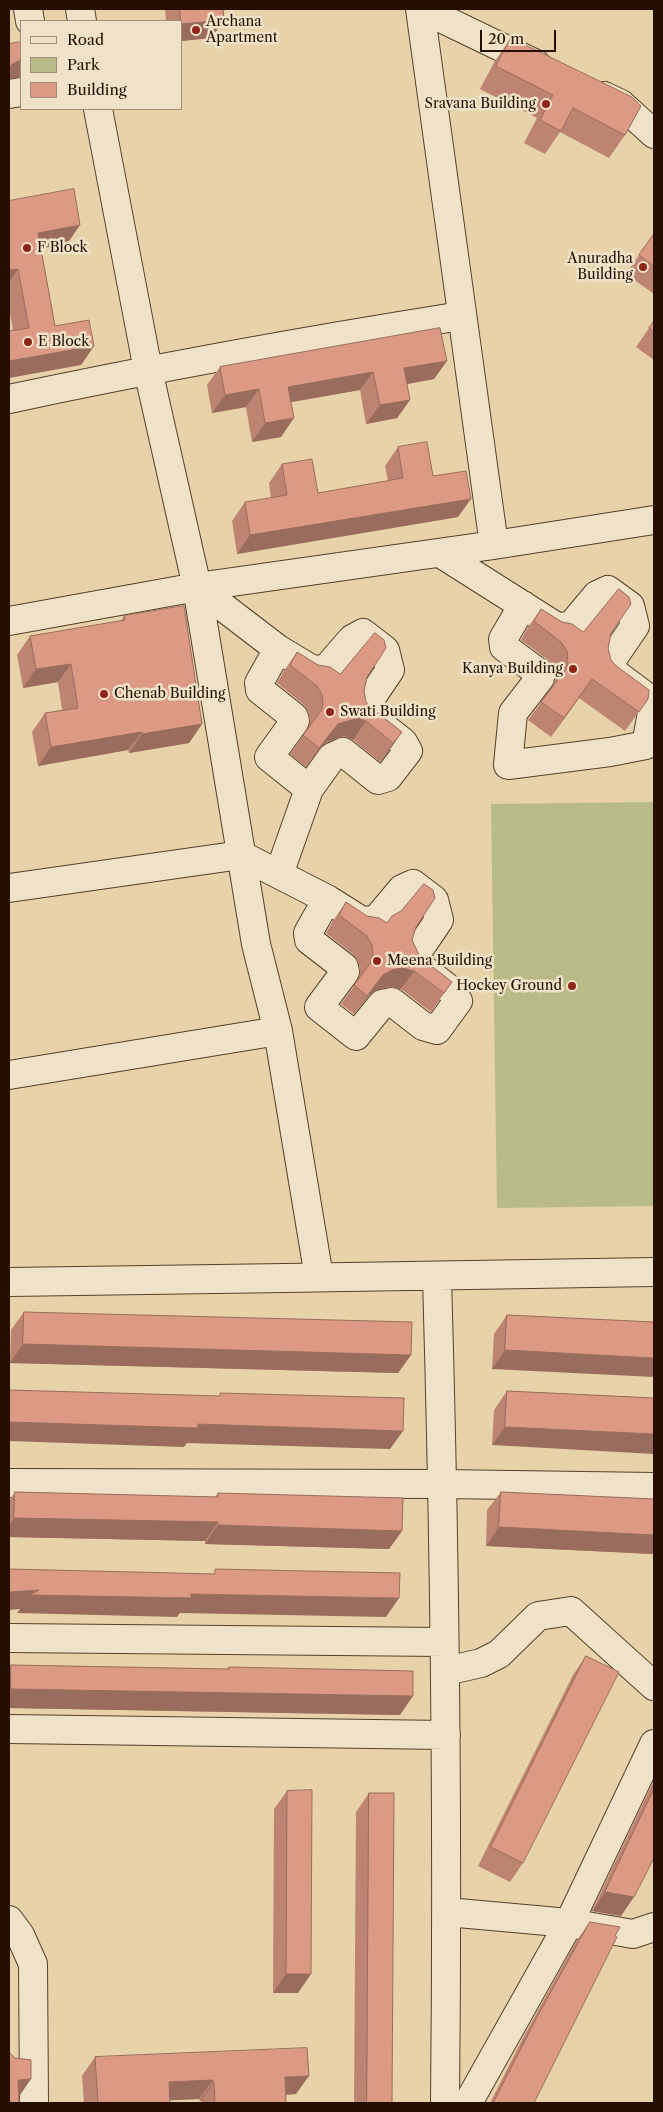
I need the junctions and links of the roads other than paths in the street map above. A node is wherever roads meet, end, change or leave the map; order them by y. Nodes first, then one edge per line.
1 (421, 9) edge
2 (98, 110) edge
3 (654, 134) edge
4 (461, 316) junction
5 (148, 370) junction
6 (9, 399) edge
7 (654, 520) edge
8 (494, 545) junction
9 (440, 553) junction
10 (197, 587) junction
11 (523, 605) junction
12 (9, 621) edge
13 (278, 649) junction
14 (650, 744) edge
15 (309, 789) junction
16 (241, 854) junction
17 (279, 874) junction
18 (9, 888) edge
19 (328, 899) junction
20 (278, 1031) junction
21 (9, 1075) edge
22 (654, 1272) edge
23 (319, 1277) junction
24 (437, 1278) junction
25 (9, 1282) edge
26 (9, 1483) edge
27 (443, 1484) junction
28 (654, 1487) edge
29 (9, 1638) edge
30 (444, 1642) junction
31 (446, 1671) junction
32 (654, 1686) edge
33 (9, 1728) edge
34 (446, 1734) junction
35 (654, 1744) edge
36 (447, 1912) junction
37 (9, 1920) edge
38 (569, 1923) junction
39 (654, 1927) edge
40 (21, 2063) edge
41 (34, 2103) edge
42 (445, 2103) edge
43 (468, 2103) edge

1 - 3 street
1 - 4 street
2 - 5 street
4 - 5 street
4 - 8 street
5 - 6 street
5 - 10 street
7 - 8 street
8 - 9 street
9 - 10 street
9 - 11 street
10 - 12 street
10 - 13 street
10 - 16 street
11 - 14 street
11 - 14 street
13 - 15 street
13 - 15 street
15 - 17 street
16 - 17 street
16 - 18 street
16 - 20 street
17 - 19 street
19 - 19 street
20 - 21 street
20 - 23 street
22 - 24 street
23 - 24 street
23 - 25 street
24 - 27 street
26 - 27 street
27 - 28 street
27 - 30 street
29 - 30 street
30 - 31 street
31 - 32 street
31 - 34 street
33 - 34 street
34 - 36 street
35 - 38 street
36 - 38 street
36 - 42 street
37 - 40 street
38 - 39 street
38 - 43 street
40 - 41 street

